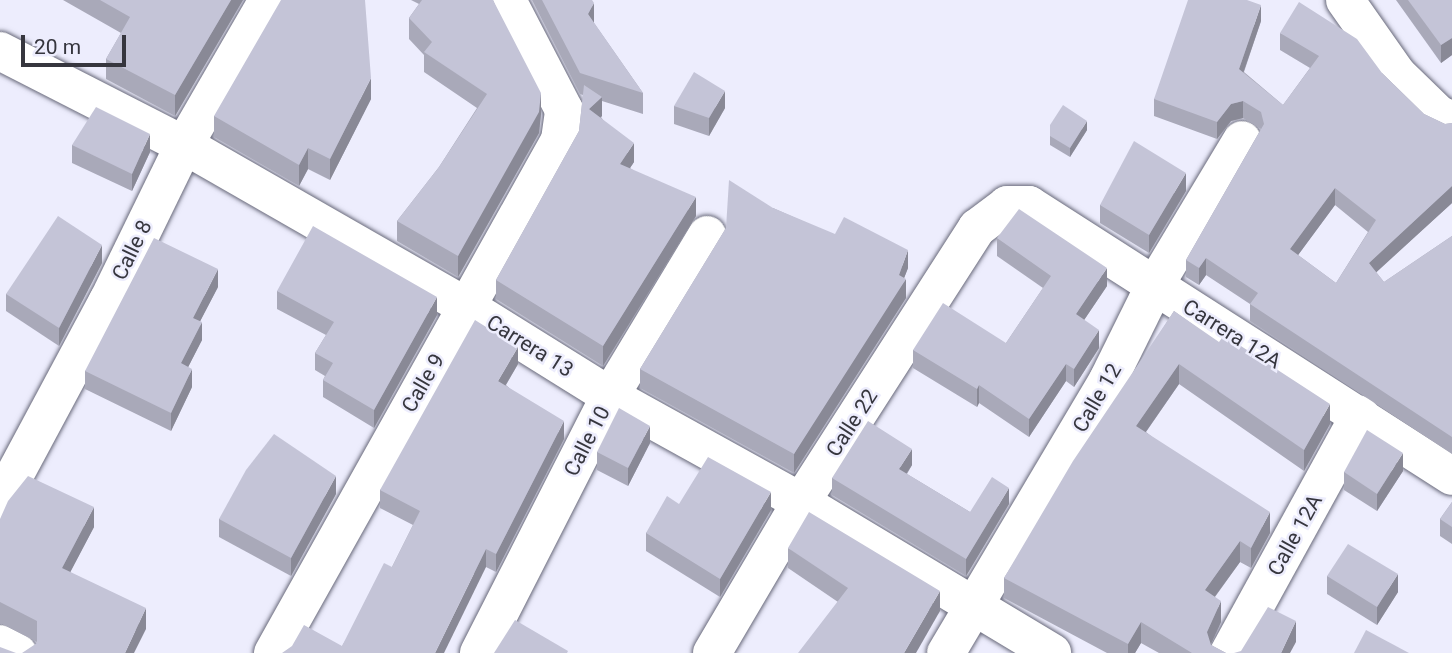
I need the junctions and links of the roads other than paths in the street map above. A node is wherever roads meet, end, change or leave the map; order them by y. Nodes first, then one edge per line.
1 (268, 0) edge
2 (507, 0) edge
3 (1345, 0) edge
4 (0, 51) edge
5 (1452, 120) edge
6 (1242, 140) dead end
7 (184, 145) junction
8 (1007, 205) joint
9 (706, 235) dead end
10 (1155, 285) junction
11 (467, 307) junction
12 (610, 396) junction
13 (1360, 415) junction
14 (1452, 476) edge
15 (0, 502) edge
16 (802, 502) junction
17 (973, 609) junction
18 (0, 644) edge
19 (18, 653) edge
20 (274, 653) edge
21 (479, 653) edge
22 (712, 653) edge
23 (946, 653) edge
24 (1052, 653) edge
25 (1229, 653) edge

1 - 7 street, Calle 8
2 - 11 street, Calle 9
3 - 5 street
4 - 7 street, Carrera 13
6 - 10 street, Calle 12
7 - 11 street, Carrera 13
7 - 15 street, Calle 8
8 - 10 street, Carrera 12A
8 - 16 street, Calle 22
9 - 12 street, Calle 10
10 - 13 street, Carrera 12A
10 - 17 street, Calle 12
11 - 12 street, Carrera 13
11 - 20 street, Calle 9
12 - 16 street, Carrera 13
12 - 21 street, Calle 10
13 - 14 street, Carrera 12A
13 - 25 street, Calle 12A
16 - 17 street, Carrera 13
16 - 22 street, Calle 22
17 - 23 street, Calle 12
17 - 24 street, Carrera 13
18 - 19 street

